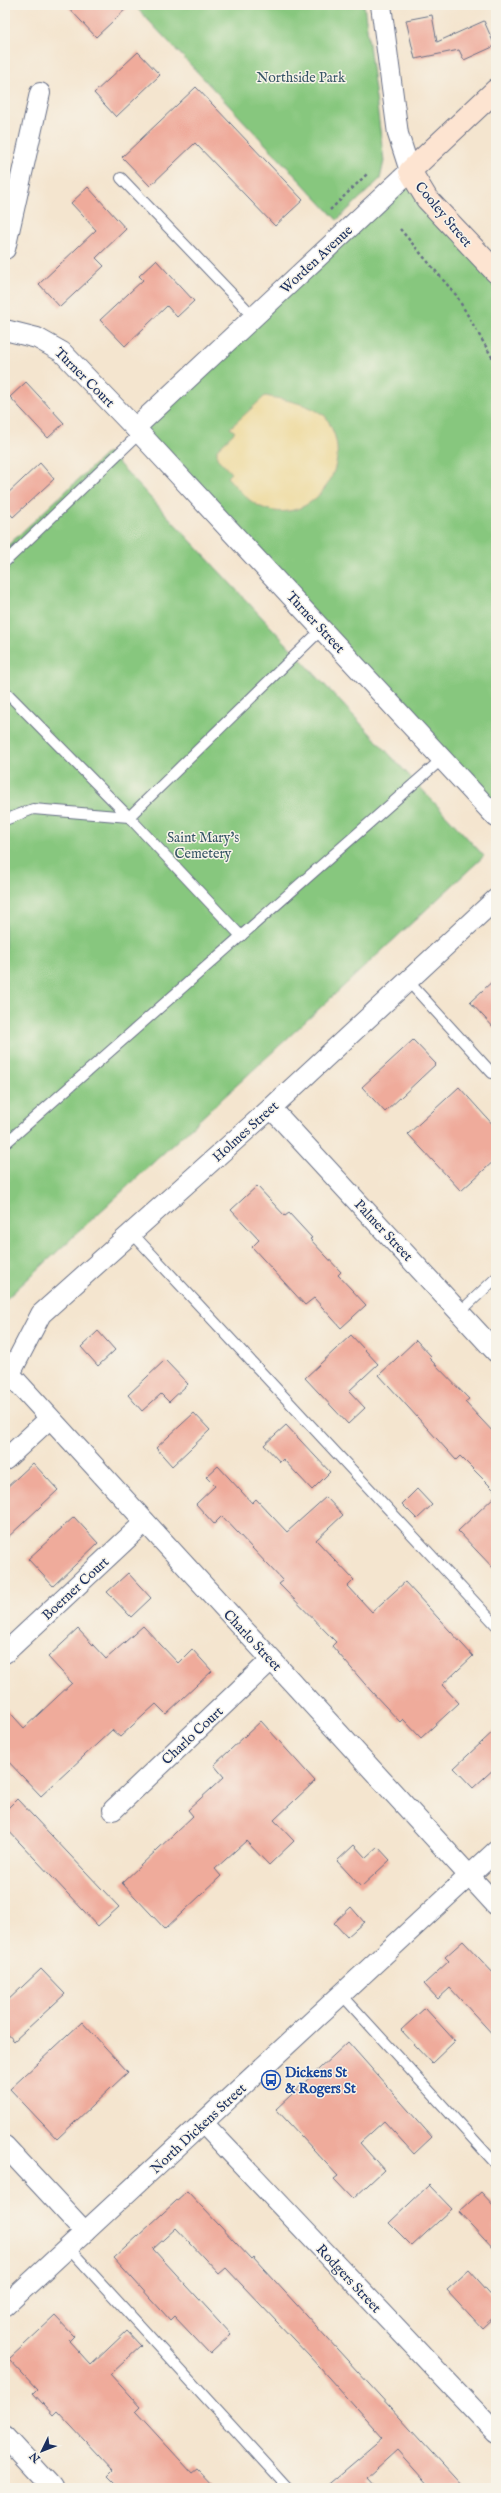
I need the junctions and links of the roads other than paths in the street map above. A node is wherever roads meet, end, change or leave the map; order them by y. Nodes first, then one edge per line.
1 (381, 5) edge
2 (496, 90) edge
3 (40, 93) dead end
4 (410, 171) junction
5 (121, 178) dead end
6 (5, 249) edge
7 (496, 272) edge
8 (254, 317) junction
9 (5, 330) edge
10 (138, 430) junction
11 (5, 562) edge
12 (322, 630) junction
13 (5, 691) edge
14 (442, 759) junction
15 (129, 817) junction
16 (496, 817) edge
17 (5, 820) edge
18 (496, 899) edge
19 (241, 936) junction
20 (408, 981) junction
21 (492, 1073) dead end
22 (271, 1108) junction
23 (5, 1140) edge
24 (132, 1233) junction
25 (496, 1278) edge
26 (460, 1312) junction
27 (496, 1352) edge
28 (8, 1374) edge
29 (49, 1419) junction
30 (5, 1460) edge
31 (145, 1522) junction
32 (496, 1625) edge
33 (5, 1653) edge
34 (271, 1660) junction
35 (113, 1810) dead end
36 (496, 1851) edge
37 (470, 1877) junction
38 (496, 1905) edge
39 (342, 1995) junction
40 (203, 2123) junction
41 (5, 2146) edge
42 (496, 2164) edge
43 (85, 2232) junction
44 (68, 2248) junction
45 (5, 2306) edge
46 (496, 2434) edge
47 (5, 2436) edge
48 (53, 2488) edge
49 (288, 2488) edge

1 - 4 street
2 - 4 street, Worden Avenue
3 - 6 street
4 - 7 street, Cooley Street
4 - 8 street, Worden Avenue
5 - 8 lane
8 - 10 street, Worden Avenue
9 - 10 street, Turner Court
10 - 11 lane
10 - 12 street, Turner Street
12 - 14 street, Turner Street
12 - 15 lane
13 - 15 lane
14 - 16 street, Turner Street
14 - 19 lane
15 - 17 lane
15 - 19 lane
18 - 20 street, Holmes Street
19 - 23 lane
20 - 21 lane
20 - 22 street, Holmes Street
22 - 24 street, Holmes Street
22 - 26 street, Palmer Street
24 - 28 street, Holmes Street
24 - 32 lane
25 - 26 lane
26 - 27 street, Palmer Street
28 - 29 street, Charlo Street
29 - 30 street
29 - 31 street, Charlo Street
31 - 33 street, Boerner Court
31 - 34 street, Charlo Street
34 - 35 street, Charlo Court
34 - 37 street, Charlo Street
36 - 37 street, North Dickens Street
37 - 38 street, Charlo Street
37 - 39 street, North Dickens Street
39 - 40 street, North Dickens Street
39 - 42 lane
40 - 43 street, North Dickens Street
40 - 46 street, Rodgers Street
41 - 43 street
43 - 44 street, North Dickens Street
44 - 45 street, North Dickens Street
44 - 49 lane
47 - 48 street

